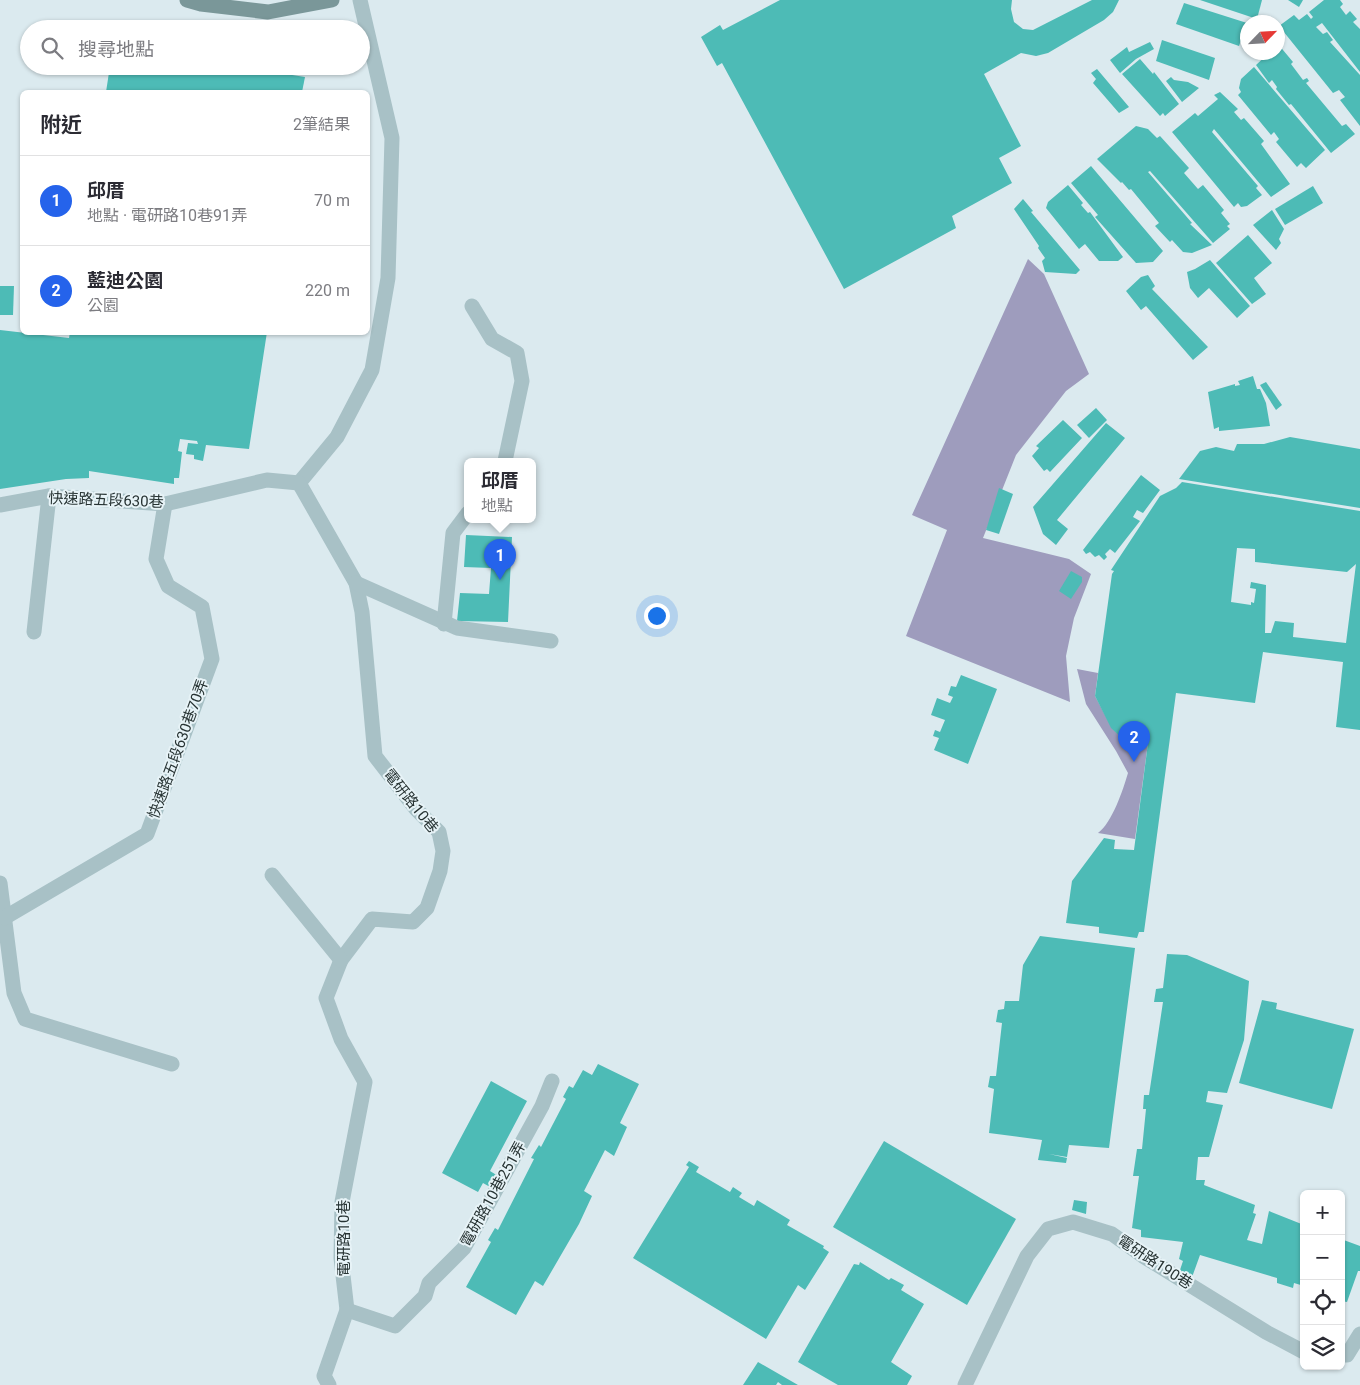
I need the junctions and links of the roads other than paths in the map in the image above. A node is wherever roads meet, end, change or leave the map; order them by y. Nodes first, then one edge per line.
1 (187, 0) edge
2 (332, 0) edge
3 (360, 0) edge
4 (365, 20) edge
5 (370, 43) edge
6 (472, 306) dead end
7 (506, 458) edge
8 (299, 483) junction
9 (49, 496) junction
10 (165, 504) junction
11 (0, 505) edge
12 (464, 518) edge
13 (356, 583) junction
14 (444, 624) junction
15 (34, 632) dead end
16 (551, 641) dead end
17 (272, 875) dead end
18 (0, 883) edge
19 (4, 918) junction
20 (341, 960) junction
21 (172, 1064) dead end
22 (552, 1081) dead end
23 (346, 1310) junction
24 (1360, 1334) edge
25 (1300, 1350) edge
26 (1345, 1355) edge
27 (328, 1385) edge
28 (966, 1385) edge

1 - 2 street
3 - 4 street
5 - 8 street
6 - 7 street
8 - 10 street, 快速路五段630巷
8 - 13 street, 電研路10巷
9 - 10 street, 快速路五段630巷
9 - 11 street, 快速路五段630巷
9 - 15 street
10 - 19 street, 快速路五段630巷70弄
12 - 14 street
13 - 14 street
13 - 20 street, 電研路10巷
14 - 16 street
17 - 20 street
18 - 19 street
19 - 21 street
20 - 23 street, 電研路10巷
22 - 23 street, 電研路10巷251弄
23 - 27 street, 電研路10巷
24 - 26 street
25 - 28 street, 電研路190巷

